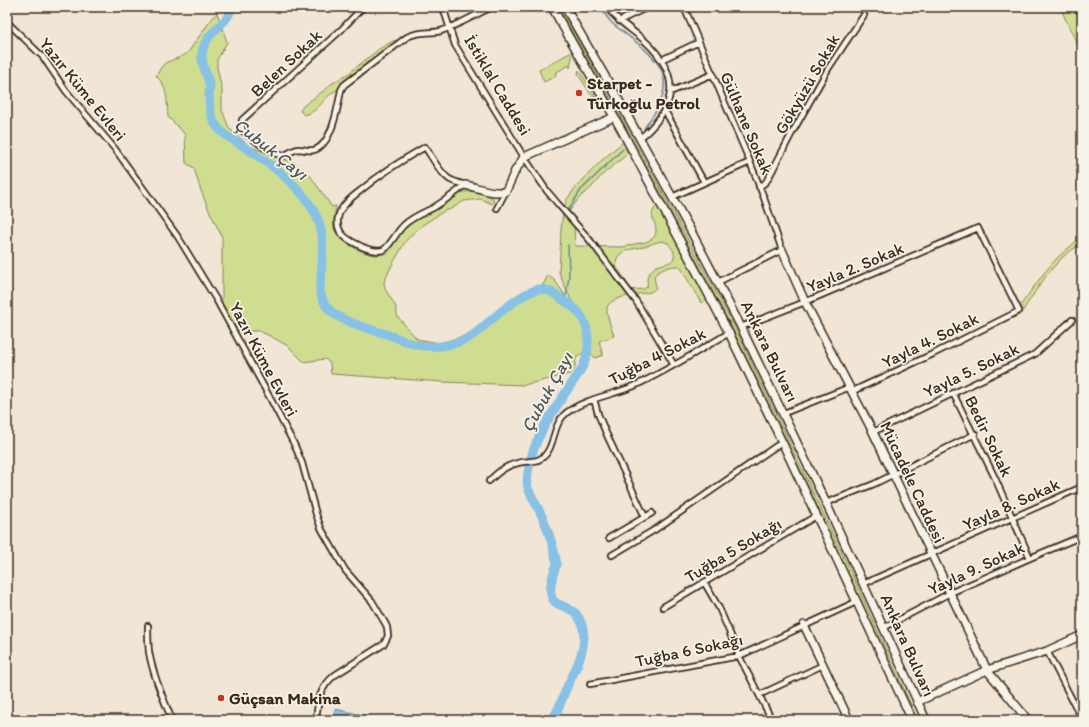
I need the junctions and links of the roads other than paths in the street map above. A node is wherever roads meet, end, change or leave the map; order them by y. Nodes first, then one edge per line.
1 (363, 7) edge
2 (443, 7) edge
3 (492, 7) edge
4 (552, 7) edge
5 (565, 7) edge
6 (607, 7) edge
7 (648, 7) edge
8 (684, 7) edge
9 (1079, 7) edge
10 (1082, 14) edge
11 (864, 15) dead end
12 (619, 21) junction
13 (7, 22) edge
14 (449, 27) junction
15 (699, 42) junction
16 (661, 60) junction
17 (712, 74) junction
18 (670, 92) junction
19 (664, 109) junction
20 (614, 117) junction
21 (640, 138) junction
22 (524, 157) junction
23 (750, 162) junction
24 (704, 182) junction
25 (465, 185) junction
26 (759, 187) junction
27 (506, 191) junction
28 (672, 197) junction
29 (497, 208) dead end
30 (782, 250) junction
31 (718, 282) junction
32 (805, 302) junction
33 (1019, 311) joint
34 (1072, 320) dead end
35 (741, 327) junction
36 (730, 333) junction
37 (674, 365) junction
38 (852, 389) junction
39 (953, 393) junction
40 (594, 399) junction
41 (784, 413) junction
42 (873, 432) junction
43 (975, 434) junction
44 (782, 442) junction
45 (894, 474) junction
46 (489, 481) dead end
47 (1082, 488) edge
48 (826, 503) junction
49 (652, 513) dead end
50 (645, 516) junction
51 (816, 516) junction
52 (1012, 518) junction
53 (1082, 536) edge
54 (609, 538) dead end
55 (931, 554) junction
56 (612, 555) dead end
57 (1030, 558) junction
58 (704, 582) junction
59 (863, 584) junction
60 (950, 593) junction
61 (856, 602) junction
62 (663, 607) dead end
63 (148, 626) dead end
64 (804, 626) junction
65 (883, 628) junction
66 (1082, 635) edge
67 (1047, 650) junction
68 (739, 656) junction
69 (823, 665) junction
70 (987, 670) junction
71 (590, 684) dead end
72 (759, 695) junction
73 (917, 702) junction
74 (1082, 718) edge
75 (909, 719) edge
76 (172, 720) edge
77 (316, 720) edge
78 (772, 720) edge
79 (850, 720) edge
80 (926, 720) edge
81 (1028, 720) edge

1 - 14 street, Belen Sokak
2 - 14 street, İstiklal Caddesi
3 - 14 street
4 - 20 main road, Ankara Bulvarı
5 - 21 main road, Ankara Bulvarı
6 - 12 street
7 - 12 street
8 - 15 street, Gülhane Sokak
9 - 10 street
11 - 26 street, Gökyüzü Sokak
12 - 16 street
13 - 77 street, Yazır Küme Evleri
14 - 22 street, İstiklal Caddesi
15 - 16 street
15 - 17 street, Gülhane Sokak
16 - 18 street
17 - 18 street
17 - 23 street, Gülhane Sokak
18 - 19 street
19 - 21 street
19 - 24 street
20 - 22 main road
20 - 36 main road, Ankara Bulvarı
21 - 28 main road, Ankara Bulvarı
22 - 27 main road
22 - 37 street, İstiklal Caddesi
23 - 24 street
23 - 26 street, Gülhane Sokak
24 - 28 street
25 - 25 street
25 - 27 main road
26 - 30 street, Gülhane Sokak
27 - 29 street
28 - 31 main road, Ankara Bulvarı
30 - 31 street
30 - 32 main road, Mücadele Caddesi
31 - 35 main road, Ankara Bulvarı
32 - 33 street, Yayla 2. Sokak
32 - 35 street, Yayla 2. Sokak
32 - 38 main road, Mücadele Caddesi
33 - 38 street, Yayla 4. Sokak
34 - 39 street, Yayla 5. Sokak
35 - 41 main road, Ankara Bulvarı
36 - 37 street, Tuğba 4 Sokak
36 - 44 main road, Ankara Bulvarı
37 - 40 street, Tuğba 4 Sokak
38 - 41 street, Yayla 4. Sokak
38 - 42 main road, Mücadele Caddesi
39 - 42 street, Yayla 5. Sokak
39 - 43 street, Bedir Sokak
40 - 46 street, Tuğba 4 Sokak
40 - 50 street
41 - 48 main road, Ankara Bulvarı
42 - 45 main road, Mücadele Caddesi
43 - 45 street
43 - 52 street, Bedir Sokak
44 - 51 main road, Ankara Bulvarı
44 - 56 street
45 - 48 street
45 - 55 main road, Mücadele Caddesi
47 - 52 street, Yayla 8. Sokak
48 - 59 main road, Ankara Bulvarı
49 - 50 street
50 - 54 street
51 - 58 street, Tuğba 5 Sokağı
51 - 61 main road, Ankara Bulvarı
52 - 55 street, Yayla 8. Sokak
52 - 57 street, Bedir Sokak
53 - 57 street, Yayla 9. Sokak
55 - 59 street, Yayla 8. Sokak
55 - 60 main road, Mücadele Caddesi
57 - 60 street, Yayla 9. Sokak
58 - 62 street, Tuğba 5 Sokağı
58 - 68 street
59 - 65 main road, Ankara Bulvarı
60 - 65 street, Yayla 9. Sokak
60 - 70 main road, Mücadele Caddesi
61 - 64 street, Tuğba 6 Sokağı
61 - 75 main road, Ankara Bulvarı
63 - 76 street
64 - 68 street, Tuğba 6 Sokağı
64 - 69 main road
65 - 73 main road, Ankara Bulvarı
66 - 67 main road
67 - 70 main road
67 - 74 street
68 - 71 street, Tuğba 6 Sokağı
68 - 72 street
69 - 72 street
69 - 79 main road
70 - 73 main road
70 - 81 main road, Mücadele Caddesi
72 - 78 street
73 - 80 main road, Ankara Bulvarı

